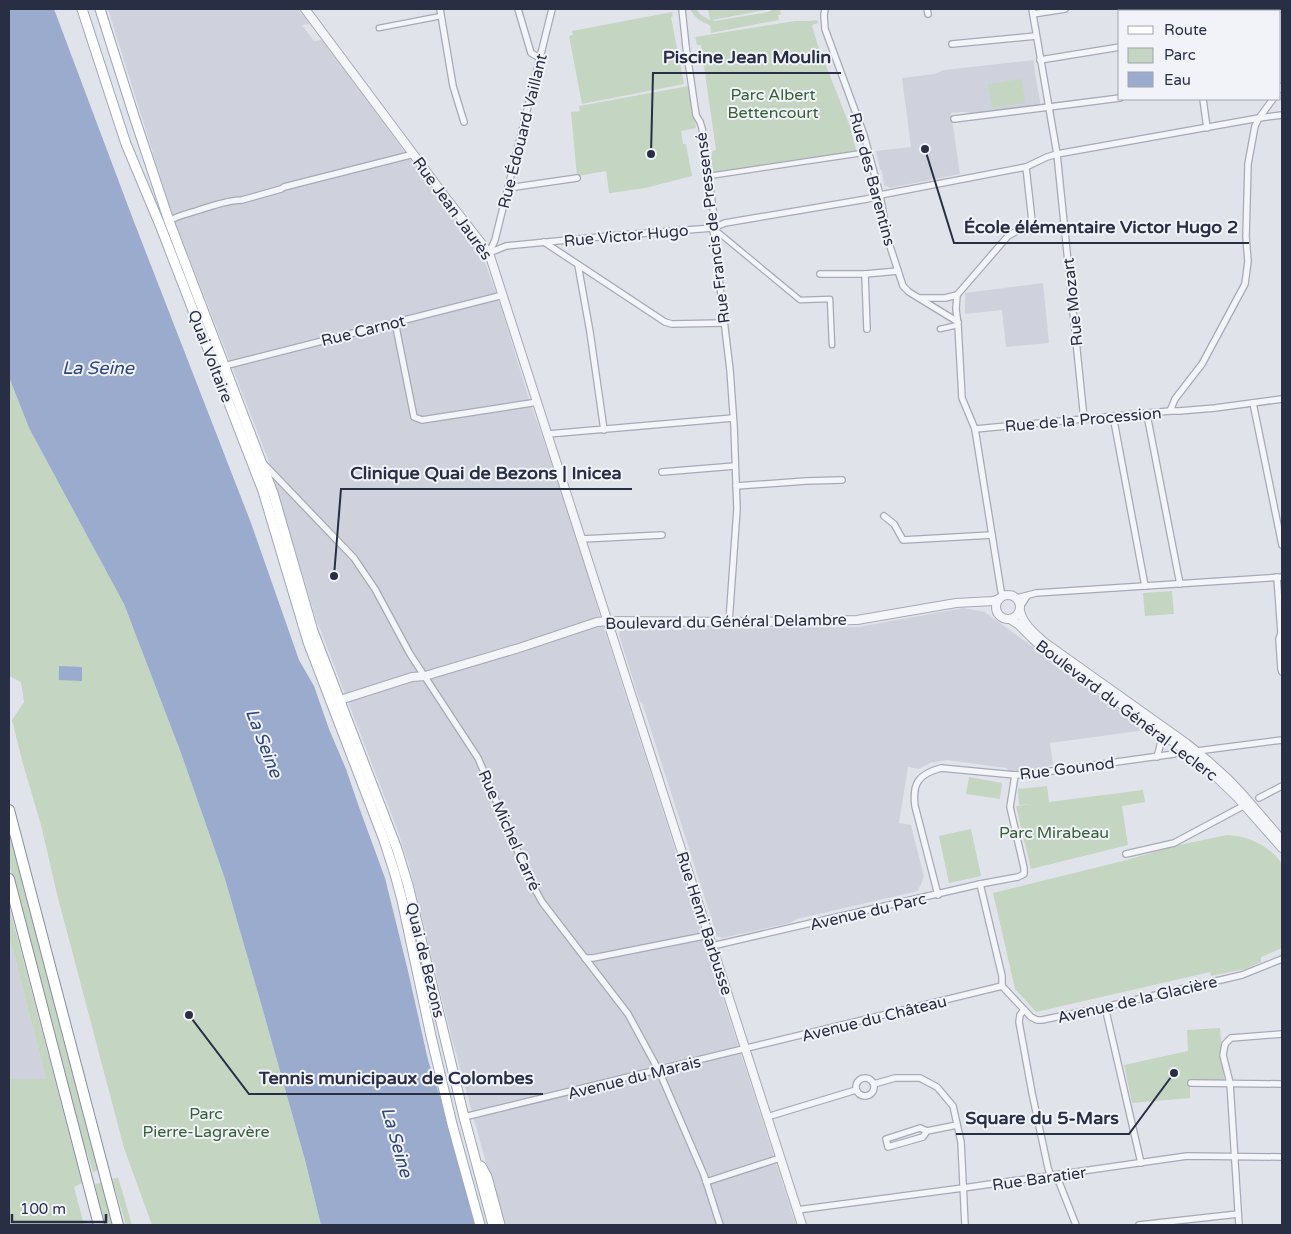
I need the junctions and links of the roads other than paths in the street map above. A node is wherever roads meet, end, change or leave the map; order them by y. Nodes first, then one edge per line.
1 (82, 9) edge
2 (100, 9) edge
3 (305, 9) edge
4 (440, 9) edge
5 (518, 9) edge
6 (552, 9) edge
7 (682, 9) edge
8 (825, 9) edge
9 (1065, 9) edge
10 (1032, 11) edge
11 (441, 16) junction
12 (379, 28) dead end
13 (1036, 36) junction
14 (952, 44) dead end
15 (1118, 47) edge
16 (540, 58) junction
17 (1040, 60) junction
18 (1118, 98) edge
19 (1203, 100) edge
20 (1272, 100) edge
21 (1048, 108) junction
22 (1282, 115) edge
23 (1259, 118) junction
24 (954, 119) dead end
25 (464, 122) dead end
26 (1208, 128) junction
27 (869, 152) junction
28 (414, 154) junction
29 (1056, 154) junction
30 (1026, 168) junction
31 (709, 176) junction
32 (577, 178) dead end
33 (508, 188) junction
34 (880, 195) junction
35 (169, 221) junction
36 (712, 228) junction
37 (1064, 229) junction
38 (1033, 230) junction
39 (544, 242) junction
40 (489, 253) junction
41 (578, 265) junction
42 (898, 271) junction
43 (820, 274) dead end
44 (865, 274) junction
45 (504, 295) junction
46 (957, 295) junction
47 (919, 298) junction
48 (395, 322) junction
49 (724, 323) junction
50 (958, 323) junction
51 (867, 329) dead end
52 (940, 329) dead end
53 (832, 345) dead end
54 (224, 366) junction
55 (1282, 399) edge
56 (538, 402) junction
57 (1253, 403) junction
58 (1170, 411) junction
59 (1148, 417) junction
60 (733, 418) junction
61 (1084, 419) junction
62 (1114, 419) junction
63 (975, 429) junction
64 (604, 430) junction
65 (548, 434) junction
66 (260, 460) junction
67 (735, 466) junction
68 (662, 472) dead end
69 (842, 480) dead end
70 (736, 486) junction
71 (884, 516) dead end
72 (662, 535) dead end
73 (992, 535) junction
74 (582, 539) junction
75 (1282, 545) edge
76 (1280, 577) edge
77 (1180, 584) junction
78 (1146, 586) junction
79 (1026, 596) junction
80 (1001, 598) junction
81 (1017, 598) junction
82 (972, 602) junction
83 (1020, 609) junction
84 (996, 610) junction
85 (1010, 619) junction
86 (608, 621) junction
87 (729, 622) junction
88 (1282, 672) edge
89 (425, 676) junction
90 (335, 703) junction
91 (1162, 734) junction
92 (1282, 740) edge
93 (1197, 751) junction
94 (1174, 754) dead end
95 (1157, 757) junction
96 (1015, 775) junction
97 (1282, 786) edge
98 (1259, 798) dead end
99 (1245, 805) junction
100 (9, 810) edge
101 (1282, 840) edge
102 (1282, 848) edge
103 (1126, 854) dead end
104 (9, 882) edge
105 (980, 884) junction
106 (938, 894) junction
107 (709, 935) junction
108 (712, 946) junction
109 (585, 958) junction
110 (1282, 959) edge
111 (1002, 986) junction
112 (1105, 1007) junction
113 (1024, 1010) junction
114 (1282, 1034) edge
115 (745, 1049) junction
116 (659, 1071) junction
117 (1190, 1083) dead end
118 (1230, 1083) junction
119 (874, 1084) junction
120 (1282, 1084) edge
121 (856, 1090) junction
122 (446, 1097) junction
123 (464, 1118) junction
124 (767, 1118) junction
125 (957, 1125) junction
126 (927, 1131) junction
127 (457, 1140) junction
128 (1235, 1156) junction
129 (1282, 1156) edge
130 (780, 1158) junction
131 (475, 1159) junction
132 (1141, 1163) junction
133 (1051, 1176) junction
134 (706, 1182) junction
135 (963, 1188) junction
136 (797, 1210) junction
137 (1238, 1214) junction
138 (99, 1225) edge
139 (118, 1225) edge
140 (480, 1225) edge
141 (493, 1225) edge
142 (500, 1225) edge
143 (720, 1225) edge
144 (802, 1225) edge
145 (965, 1225) edge
146 (1076, 1225) edge
147 (1139, 1225) edge
148 (1239, 1225) edge

1 - 90 main road, Quai Voltaire
2 - 35 main road, Quai Voltaire
3 - 28 street, Rue Jean Jaurès
4 - 11 street
5 - 16 street
6 - 16 street, Rue Édouard Vaillant
7 - 31 street, Rue Francis de Pressensé
8 - 27 street, Rue des Barentins
9 - 10 street
10 - 13 street, Rue Mozart
11 - 12 street
11 - 25 street
13 - 14 street
13 - 17 street, Rue Mozart
15 - 17 street
16 - 33 street, Rue Édouard Vaillant
17 - 21 street, Rue Mozart
18 - 21 street
19 - 26 street
20 - 23 street
21 - 24 street
21 - 29 street, Rue Mozart
22 - 23 street, Rue Victor Hugo
23 - 26 street, Rue Victor Hugo
23 - 58 street, Rue de la Procession
26 - 29 street, Rue Victor Hugo
27 - 31 street
27 - 34 street, Rue des Barentins
28 - 35 street
28 - 40 street, Rue Jean Jaurès
29 - 30 street, Rue Victor Hugo
29 - 37 street, Rue Mozart
30 - 34 street, Rue Victor Hugo
30 - 38 street
31 - 36 street, Rue Francis de Pressensé
32 - 33 street
33 - 40 street, Rue Édouard Vaillant
34 - 36 street, Rue Victor Hugo
34 - 42 street, Rue des Barentins
35 - 54 main road, Quai Voltaire
36 - 39 street, Rue Victor Hugo
36 - 49 street, Rue Francis de Pressensé
36 - 53 street
37 - 38 street
37 - 61 street, Rue Mozart
38 - 46 street
39 - 40 street, Rue Victor Hugo
39 - 41 street
40 - 45 street, Rue Jean Jaurès
41 - 49 street
41 - 64 street
42 - 44 street
42 - 47 street, Rue des Barentins
43 - 44 street
44 - 51 street
45 - 48 street, Rue Carnot
45 - 56 street, Rue Jean Jaurès
46 - 47 street
46 - 50 street
47 - 50 street, Rue des Barentins
48 - 54 street, Rue Carnot
48 - 56 street
49 - 60 street, Rue Francis de Pressensé
50 - 52 street
50 - 63 street
54 - 66 main road, Quai Voltaire
55 - 57 street
56 - 65 street, Rue Jean Jaurès
57 - 58 street
57 - 75 street
58 - 59 street, Rue de la Procession
59 - 62 street, Rue de la Procession
59 - 77 street
60 - 64 street
60 - 67 street, Rue Francis de Pressensé
61 - 62 street, Rue de la Procession
61 - 63 street, Rue de la Procession
62 - 78 street
63 - 73 street
64 - 65 street
65 - 74 street, Rue Jean Jaurès
66 - 89 street, Rue Michel Carré
66 - 90 main road, Quai Voltaire
67 - 68 street
67 - 70 street, Rue Francis de Pressensé
69 - 70 street
70 - 87 street, Rue Francis de Pressensé
71 - 73 street
72 - 74 street
73 - 80 street
74 - 86 street, Rue Henri Barbusse
76 - 77 street
76 - 88 street
77 - 78 street
78 - 79 street
79 - 81 street
79 - 83 street
80 - 81 street
80 - 82 street, Boulevard du Général Delambre
80 - 84 street
81 - 83 street
82 - 84 street, Boulevard du Général Delambre
82 - 87 street, Boulevard du Général Delambre
83 - 85 street
83 - 93 street, Boulevard du Général Leclerc
84 - 85 street
85 - 91 street, Boulevard du Général Leclerc
86 - 87 street, Boulevard du Général Delambre
86 - 89 street, Boulevard du Général Delambre
86 - 107 street, Rue Henri Barbusse
89 - 90 street, Boulevard du Général Delambre
89 - 109 street, Rue Michel Carré
90 - 122 main road, Quai de Bezons
90 - 123 main road, Quai de Bezons
91 - 95 street
91 - 99 street, Boulevard du Général Leclerc
92 - 93 street
93 - 101 street, Boulevard du Général Leclerc
94 - 95 street, Rue Gounod
95 - 96 street, Rue Gounod
96 - 105 street, Avenue du Parc
96 - 106 street, Rue Gounod
97 - 98 street
99 - 102 street, Boulevard du Général Leclerc
99 - 103 street
100 - 139 highway
104 - 138 highway
105 - 106 street, Avenue du Parc
105 - 111 street
106 - 108 street, Avenue du Parc
107 - 108 street, Rue Henri Barbusse
107 - 109 street
108 - 115 street, Rue Henri Barbusse
109 - 116 street, Rue Michel Carré
110 - 112 street, Avenue de la Glacière
111 - 113 street, Avenue de la Glacière
111 - 115 street, Avenue du Château
112 - 113 street, Avenue de la Glacière
112 - 132 street
113 - 133 street
114 - 118 street
115 - 116 street, Avenue du Marais
115 - 124 street, Rue Henri Barbusse
116 - 123 street, Avenue du Marais
116 - 134 street, Rue Michel Carré
117 - 118 street
118 - 120 street
118 - 128 street
119 - 121 street
119 - 121 street
119 - 125 street
121 - 124 street
122 - 123 main road
122 - 127 main road, Quai de Bezons
123 - 127 main road
123 - 131 main road, Quai de Bezons
124 - 130 street, Rue Henri Barbusse
125 - 126 street
125 - 135 street
126 - 126 street
127 - 140 main road, Quai de Bezons
128 - 129 street, Rue Baratier
128 - 132 street, Rue Baratier
128 - 137 street
130 - 134 street
130 - 136 street, Rue Henri Barbusse
131 - 141 main road, Quai de Bezons
131 - 142 main road
132 - 133 street, Rue Baratier
133 - 135 street, Rue Baratier
133 - 146 street
134 - 143 street, Rue Michel Carré
135 - 136 street, Rue Baratier
135 - 145 street
136 - 144 street, Rue Henri Barbusse
137 - 147 street
137 - 148 street

